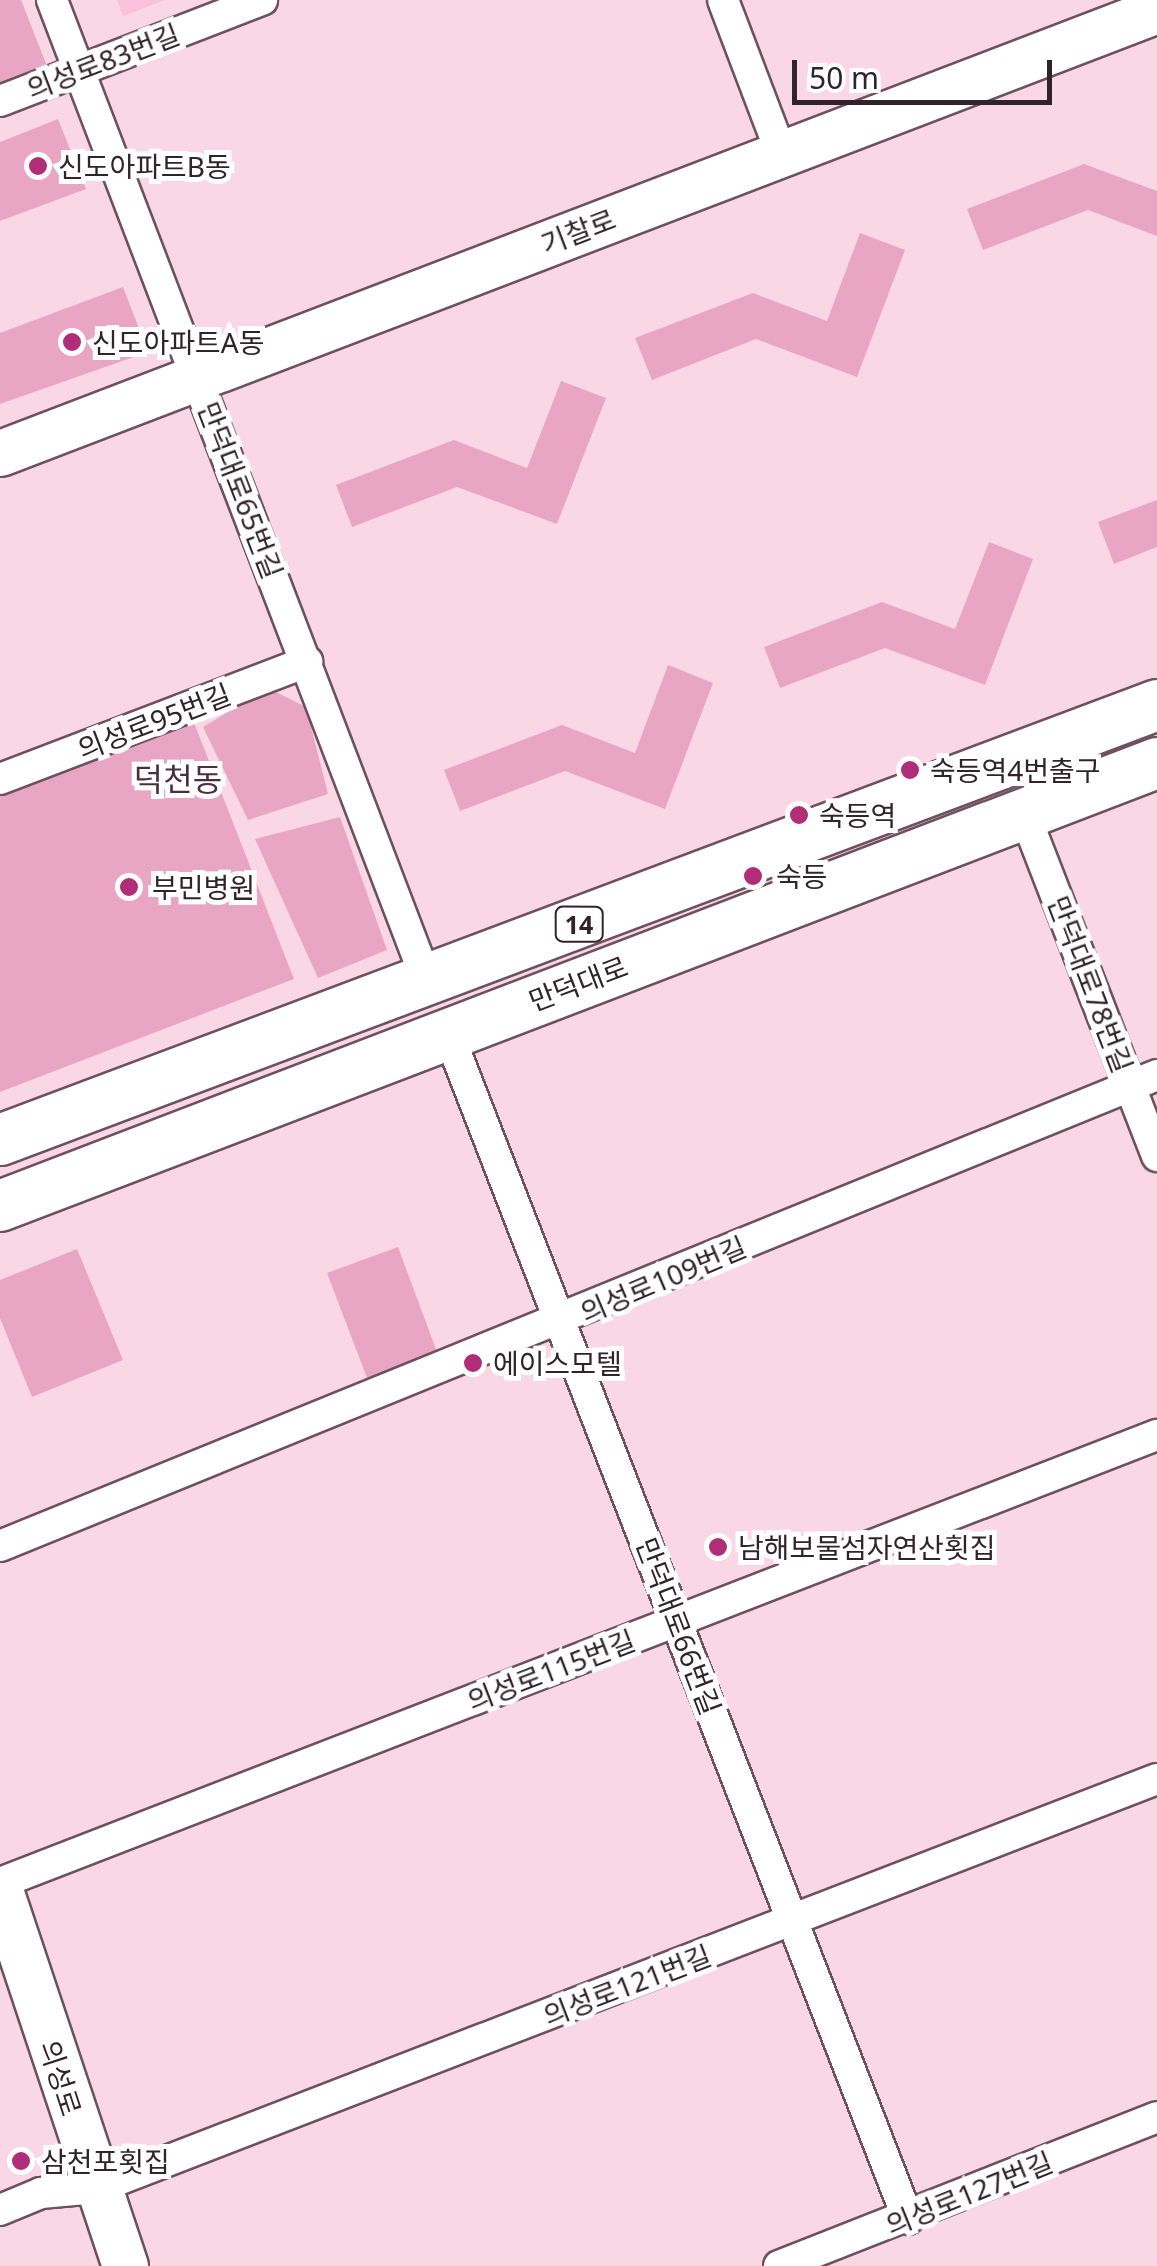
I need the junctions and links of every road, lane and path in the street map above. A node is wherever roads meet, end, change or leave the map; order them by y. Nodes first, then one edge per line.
1 (52, 0) edge
2 (262, 0) edge
3 (724, 0) edge
4 (1157, 10) edge
5 (79, 70) junction
6 (0, 101) edge
7 (781, 154) junction
8 (197, 376) junction
9 (0, 454) edge
10 (307, 662) junction
11 (1157, 705) edge
12 (1157, 764) edge
13 (0, 779) edge
14 (1024, 813) junction
15 (427, 981) junction
16 (448, 1032) junction
17 (1144, 1080) edge
18 (0, 1140) edge
19 (1157, 1156) edge
20 (0, 1206) edge
21 (562, 1322) junction
22 (1157, 1435) edge
23 (0, 1546) edge
24 (677, 1621) junction
25 (1157, 1779) edge
26 (0, 1886) edge
27 (793, 1922) junction
28 (1157, 2117) edge
29 (97, 2188) junction
30 (0, 2210) edge
31 (908, 2220) junction
32 (125, 2266) edge
33 (780, 2266) edge

1 - 5 street, 만덕대로65번길
2 - 5 street, 의성로83번길
3 - 7 street
4 - 7 street, 기찰로
5 - 6 street, 의성로83번길
5 - 8 street, 만덕대로65번길
7 - 8 street, 기찰로
8 - 9 street, 기찰로
8 - 10 street, 만덕대로65번길
10 - 13 street, 의성로95번길
10 - 15 street, 만덕대로65번길
11 - 15 main road, 만덕대로 / 14
12 - 14 main road, 만덕대로
14 - 16 main road, 만덕대로
14 - 17 street, 만덕대로78번길
15 - 18 main road, 만덕대로 / 14
16 - 20 main road, 만덕대로
16 - 21 street, 만덕대로66번길
17 - 19 street, 만덕대로78번길
17 - 21 street, 의성로109번길
21 - 23 street, 의성로109번길
21 - 24 street, 만덕대로66번길
22 - 24 street, 의성로115번길
24 - 26 street, 의성로115번길
24 - 27 street, 만덕대로66번길
25 - 27 street, 의성로121번길
26 - 29 street, 의성로
27 - 29 street, 의성로121번길
27 - 31 street, 만덕대로66번길
28 - 31 street, 의성로127번길
29 - 30 street, 의성로121번길
29 - 32 street, 의성로
31 - 33 street, 의성로127번길

